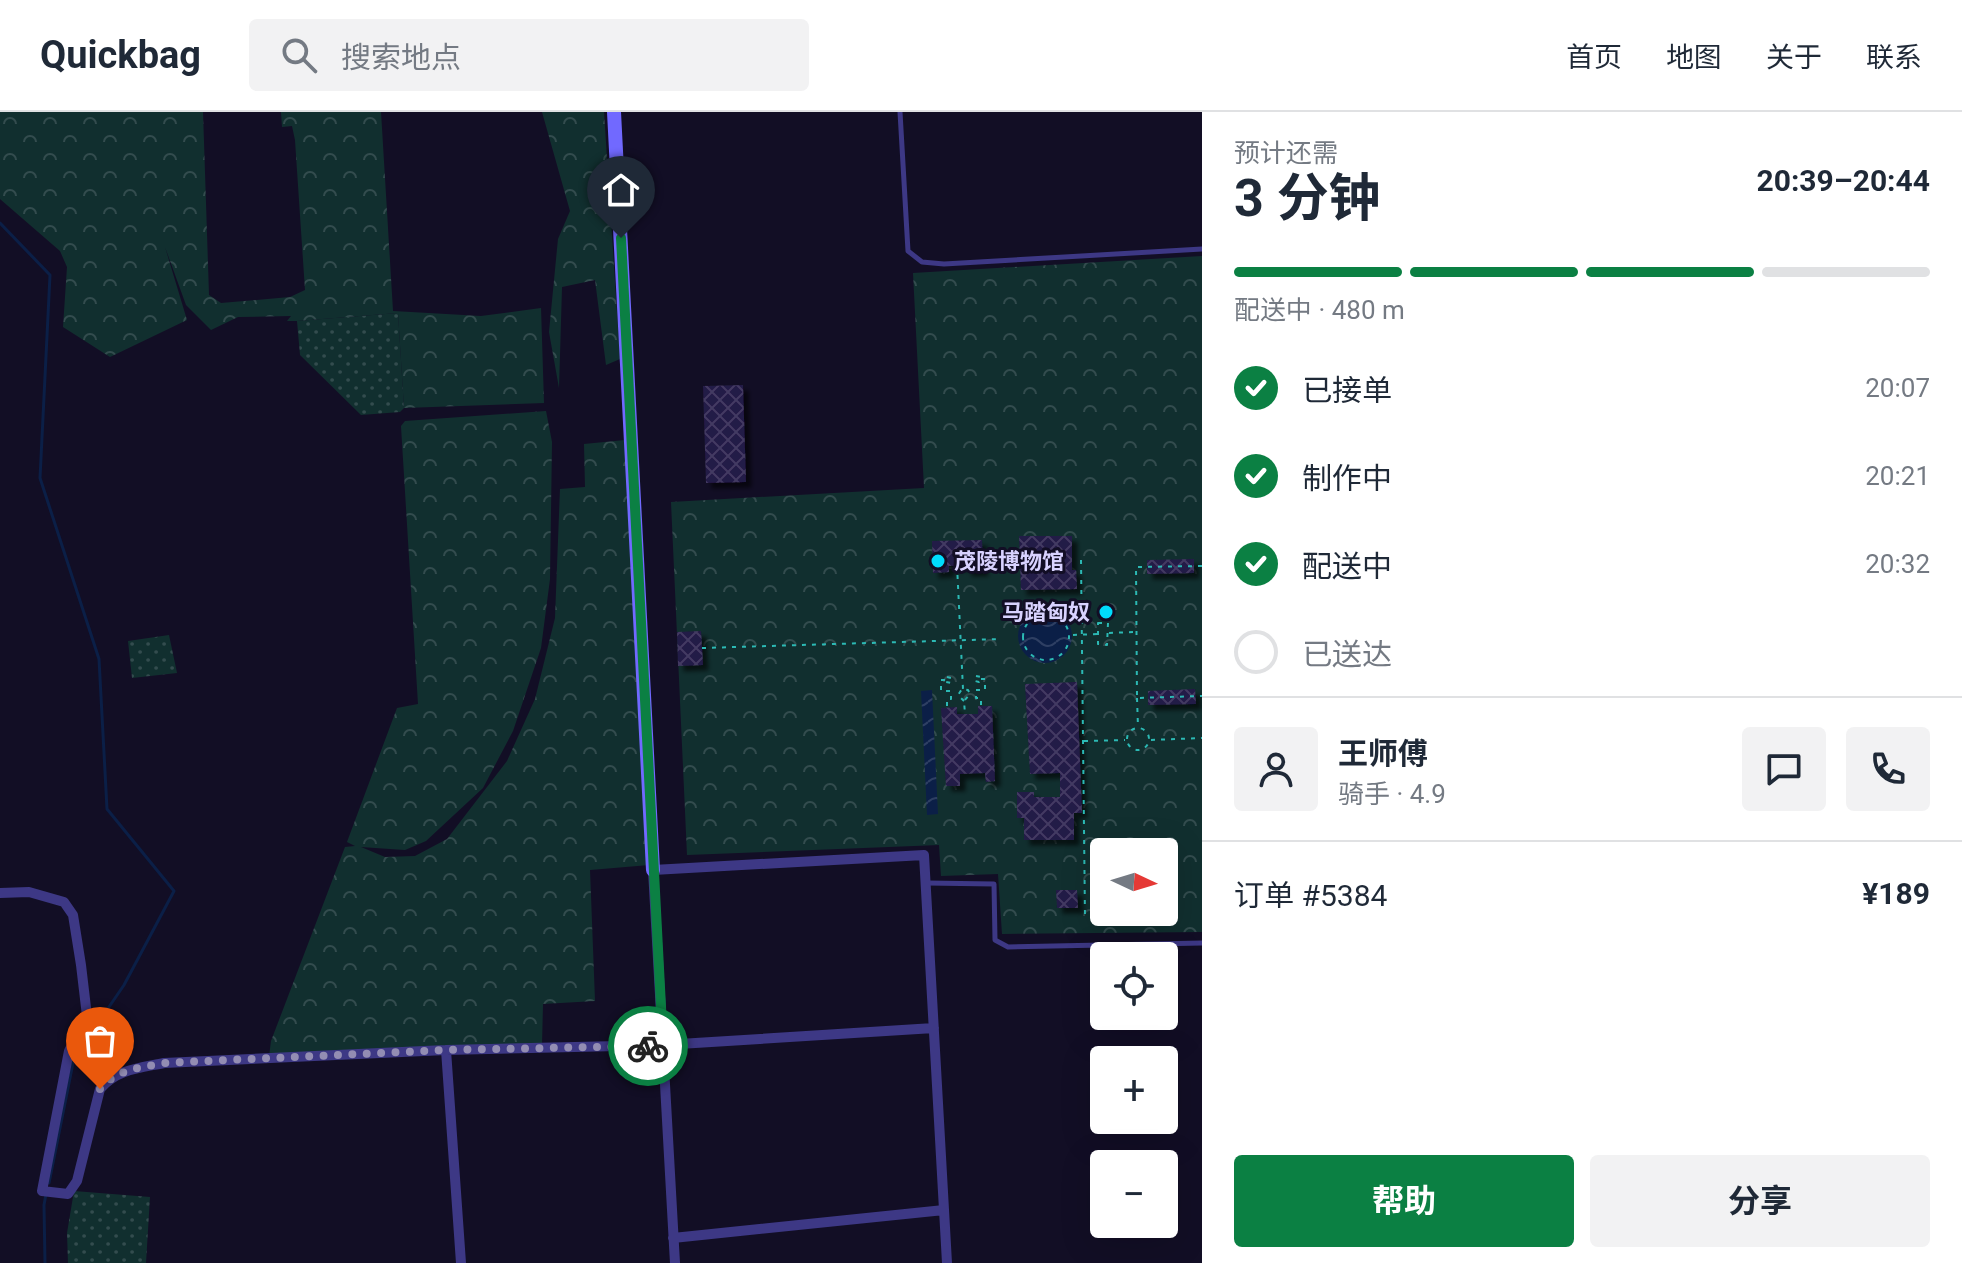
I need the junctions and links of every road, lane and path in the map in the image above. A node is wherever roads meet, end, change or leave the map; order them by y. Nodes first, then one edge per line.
1 (614, 112) edge
2 (900, 112) edge
3 (1202, 249) edge
4 (1081, 560) dead end
5 (957, 565) dead end
6 (1202, 566) edge
7 (1137, 632) junction
8 (1108, 633) junction
9 (1081, 634) junction
10 (1098, 634) junction
11 (1073, 635) dead end
12 (1018, 638) dead end
13 (1023, 638) junction
14 (1001, 639) dead end
15 (962, 640) junction
16 (702, 648) dead end
17 (981, 679) dead end
18 (945, 680) dead end
19 (963, 689) junction
20 (970, 694) junction
21 (976, 694) junction
22 (951, 695) junction
23 (958, 695) junction
24 (1202, 696) edge
25 (1137, 698) junction
26 (964, 701) junction
27 (981, 706) dead end
28 (947, 708) dead end
29 (965, 714) dead end
30 (1138, 728) junction
31 (1202, 738) edge
32 (1127, 740) junction
33 (1149, 740) junction
34 (1082, 741) junction
35 (653, 870) junction
36 (926, 883) junction
37 (0, 893) edge
38 (1085, 917) dead end
39 (1202, 943) edge
40 (934, 1028) junction
41 (663, 1045) junction
42 (446, 1050) junction
43 (944, 1210) junction
44 (673, 1238) junction
45 (461, 1263) edge
46 (675, 1263) edge
47 (947, 1263) edge

1 - 35 main road
2 - 3 lane
4 - 9 path
5 - 15 path
6 - 7 path
7 - 8 path
7 - 25 path
8 - 10 path
8 - 10 path
9 - 10 path
9 - 11 path
9 - 34 path
12 - 13 path
13 - 13 path
14 - 15 path
15 - 16 path
15 - 19 path
17 - 21 path
18 - 22 path
19 - 20 path
19 - 23 path
20 - 21 path
20 - 26 path
21 - 27 path
22 - 23 path
22 - 28 path
23 - 26 path
24 - 25 path
25 - 30 path
26 - 29 path
30 - 32 path
30 - 33 path
31 - 33 path
32 - 33 path
32 - 34 path
34 - 38 path
35 - 36 street
35 - 41 street
36 - 39 lane
36 - 40 street
37 - 42 street
40 - 41 street
40 - 43 street
41 - 42 street
41 - 44 street
42 - 45 street
43 - 44 street
43 - 47 street
44 - 46 street

